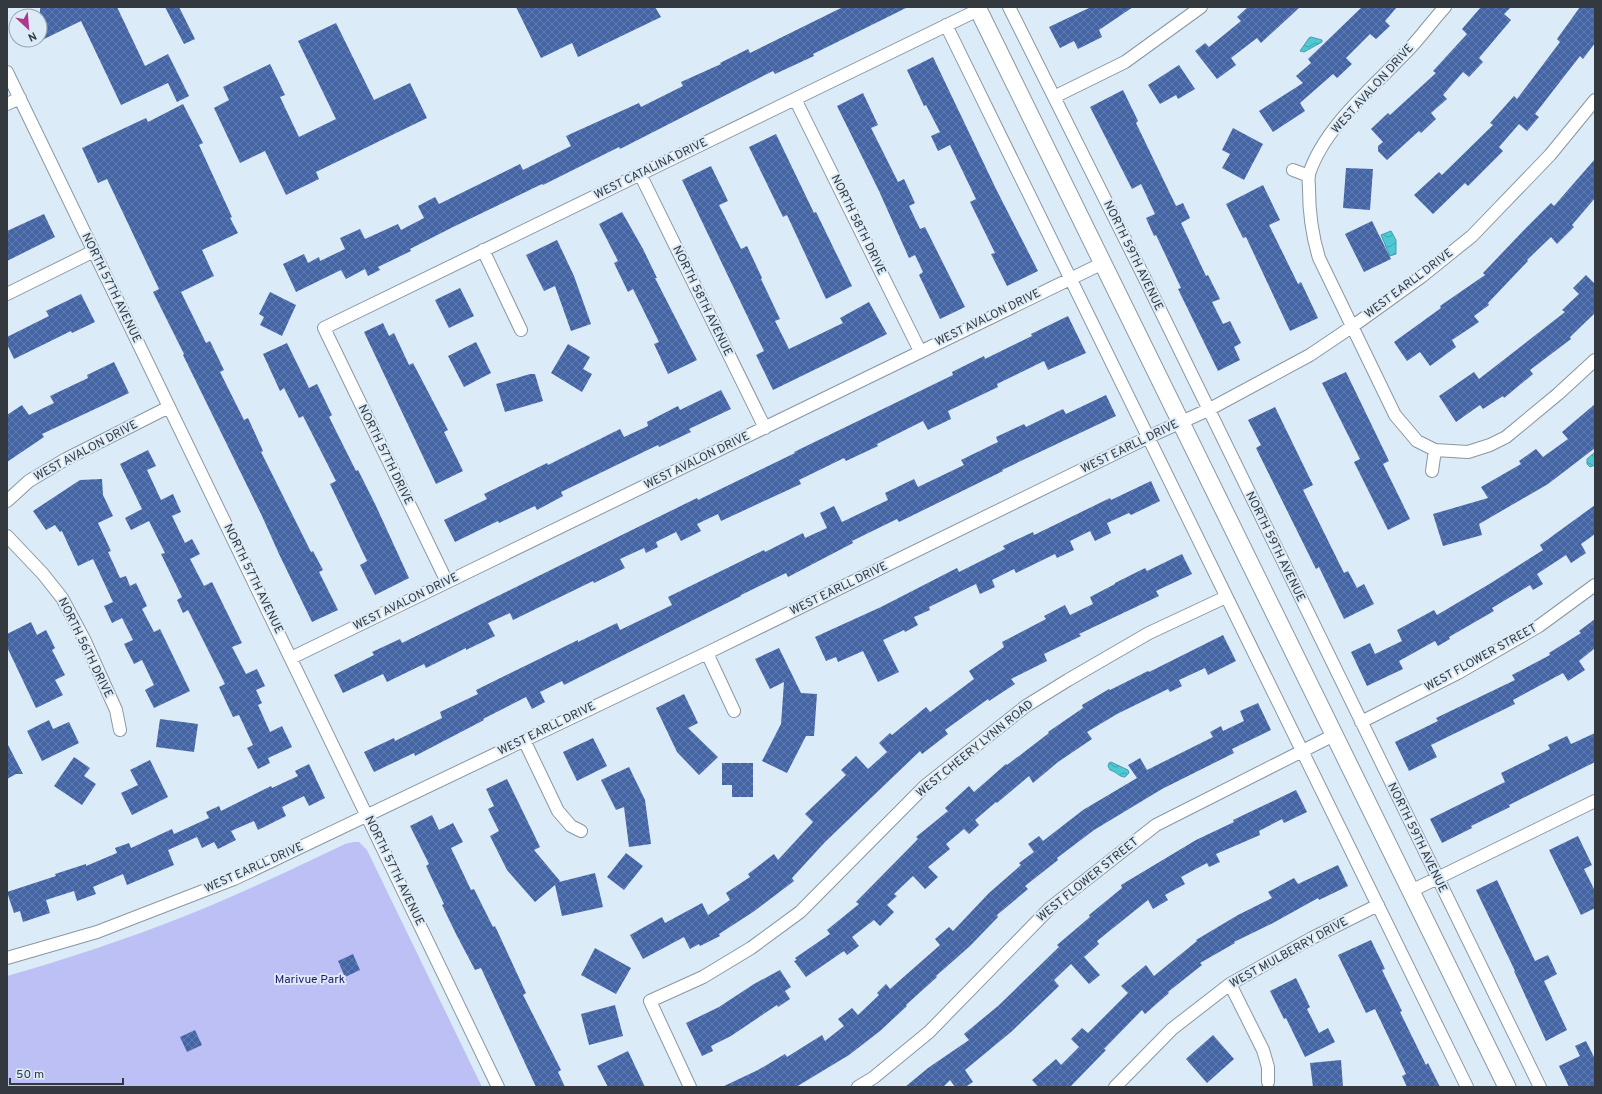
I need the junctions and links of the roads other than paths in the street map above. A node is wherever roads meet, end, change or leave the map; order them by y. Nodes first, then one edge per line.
1 (1009, 7) edge
2 (1201, 7) edge
3 (1444, 7) edge
4 (978, 8) edge
5 (946, 25) junction
6 (7, 72) edge
7 (1054, 97) junction
8 (20, 98) junction
9 (795, 99) junction
10 (1595, 100) edge
11 (7, 104) edge
12 (1292, 170) dead end
13 (640, 174) junction
14 (1309, 176) junction
15 (483, 250) junction
16 (94, 251) junction
17 (1103, 263) junction
18 (1070, 278) junction
19 (7, 294) edge
20 (1353, 326) junction
21 (324, 328) joint
22 (522, 330) dead end
23 (920, 351) junction
24 (1595, 360) edge
25 (169, 407) junction
26 (1208, 410) junction
27 (1181, 422) junction
28 (765, 428) junction
29 (1148, 438) junction
30 (1435, 450) junction
31 (1432, 470) dead end
32 (7, 501) edge
33 (7, 536) edge
34 (447, 582) junction
35 (1595, 585) edge
36 (1226, 597) junction
37 (708, 653) junction
38 (291, 658) junction
39 (734, 711) dead end
40 (1361, 722) junction
41 (120, 730) dead end
42 (1334, 735) junction
43 (524, 740) junction
44 (1301, 751) junction
45 (1595, 802) edge
46 (367, 817) junction
47 (581, 831) dead end
48 (1436, 878) junction
49 (1411, 890) junction
50 (1378, 906) junction
51 (7, 958) edge
52 (1230, 984) junction
53 (1268, 1082) dead end
54 (498, 1087) edge
55 (690, 1087) edge
56 (858, 1087) edge
57 (1115, 1087) edge
58 (1467, 1087) edge
59 (1507, 1087) edge
60 (1540, 1087) edge

1 - 7 street, NORTH 59TH AVENUE
2 - 7 street
3 - 14 street, WEST AVALON DRIVE
4 - 5 street, WEST CATALINA DRIVE
4 - 17 main road
5 - 9 street, WEST CATALINA DRIVE
5 - 18 street
6 - 8 street, NORTH 57TH AVENUE
7 - 26 street, NORTH 59TH AVENUE
8 - 11 street
8 - 16 street, NORTH 57TH AVENUE
9 - 13 street, WEST CATALINA DRIVE
9 - 23 street, NORTH 58TH DRIVE
10 - 20 street, WEST EARLL DRIVE
12 - 14 street
13 - 15 street, WEST CATALINA DRIVE
13 - 28 street, NORTH 58TH AVENUE
14 - 20 street, WEST AVALON DRIVE
15 - 21 street, WEST CATALINA DRIVE
15 - 22 street
16 - 19 street
16 - 25 street, NORTH 57TH AVENUE
17 - 18 street, WEST AVALON DRIVE
17 - 27 main road
18 - 23 street, WEST AVALON DRIVE
18 - 29 street
20 - 26 street, WEST EARLL DRIVE
20 - 30 street
21 - 34 street, NORTH 57TH DRIVE
23 - 28 street, WEST AVALON DRIVE
24 - 30 street
25 - 32 street, WEST AVALON DRIVE
25 - 38 street, NORTH 57TH AVENUE
26 - 27 street, WEST EARLL DRIVE
26 - 40 street, NORTH 59TH AVENUE
27 - 29 street, WEST EARLL DRIVE
27 - 42 main road
28 - 34 street, WEST AVALON DRIVE
29 - 36 street
29 - 37 street, WEST EARLL DRIVE
30 - 31 street
33 - 41 street, NORTH 56TH DRIVE
34 - 38 street, WEST AVALON DRIVE
35 - 40 street, WEST FLOWER STREET
36 - 44 street
36 - 55 street, WEST CHEERY LYNN ROAD
37 - 39 street
37 - 43 street, WEST EARLL DRIVE
38 - 46 street, NORTH 57TH AVENUE
40 - 48 street, NORTH 59TH AVENUE
42 - 44 street, WEST FLOWER STREET
42 - 49 main road
43 - 46 street, WEST EARLL DRIVE
43 - 47 street
44 - 50 street
44 - 56 street, WEST FLOWER STREET
45 - 48 street
46 - 51 street, WEST EARLL DRIVE
46 - 54 street, NORTH 57TH AVENUE
48 - 49 street
48 - 60 street, NORTH 59TH AVENUE
49 - 59 main road
50 - 52 street, WEST MULBERRY DRIVE
50 - 58 street
52 - 53 street
52 - 57 street, WEST MULBERRY DRIVE

